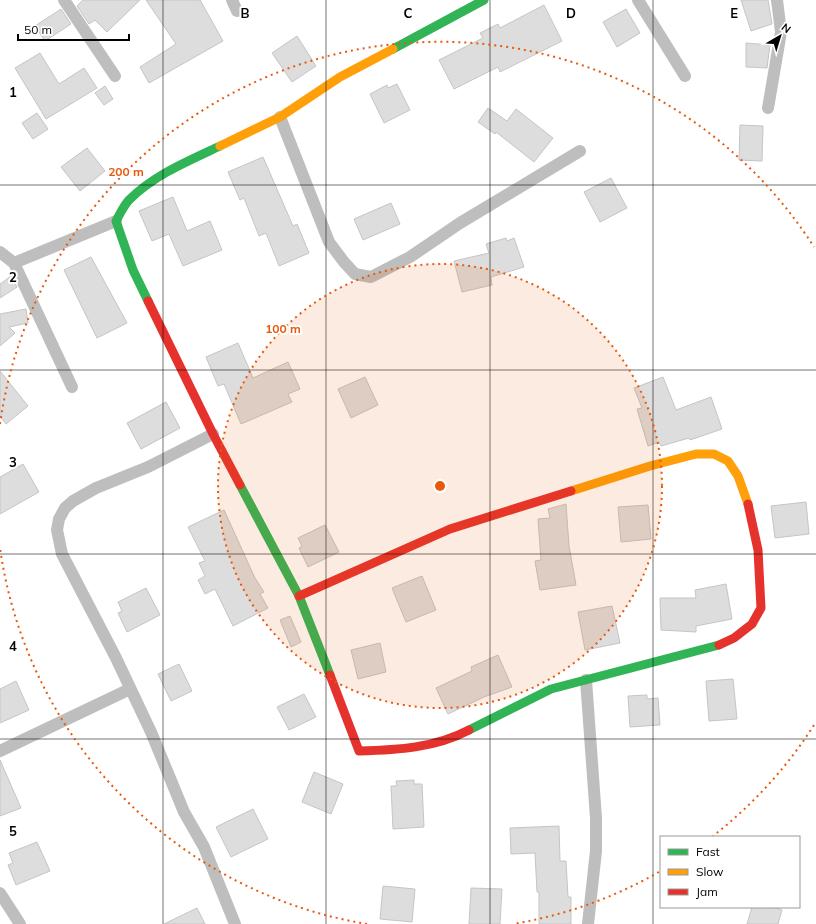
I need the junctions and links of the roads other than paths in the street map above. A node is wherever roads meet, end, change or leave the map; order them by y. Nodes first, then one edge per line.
1 (64, 0) edge
2 (232, 0) edge
3 (484, 0) edge
4 (638, 0) edge
5 (778, 0) edge
6 (237, 12) dead end
7 (116, 76) dead end
8 (685, 76) dead end
9 (768, 108) dead end
10 (280, 117) junction
11 (580, 151) dead end
12 (116, 221) junction
13 (0, 252) edge
14 (14, 263) junction
15 (72, 387) dead end
16 (213, 434) junction
17 (299, 596) junction
18 (586, 680) junction
19 (130, 689) junction
20 (0, 751) edge
21 (0, 893) edge
22 (20, 924) edge
23 (235, 924) edge
24 (588, 924) edge

1 - 7 street
2 - 6 street
3 - 10 street
4 - 8 street
5 - 9 street
10 - 11 street
10 - 12 street
12 - 14 street
12 - 16 street
13 - 14 street
14 - 15 street
16 - 17 street
16 - 19 street
17 - 18 street
17 - 18 street
18 - 24 street
19 - 20 street
19 - 23 street
21 - 22 street

